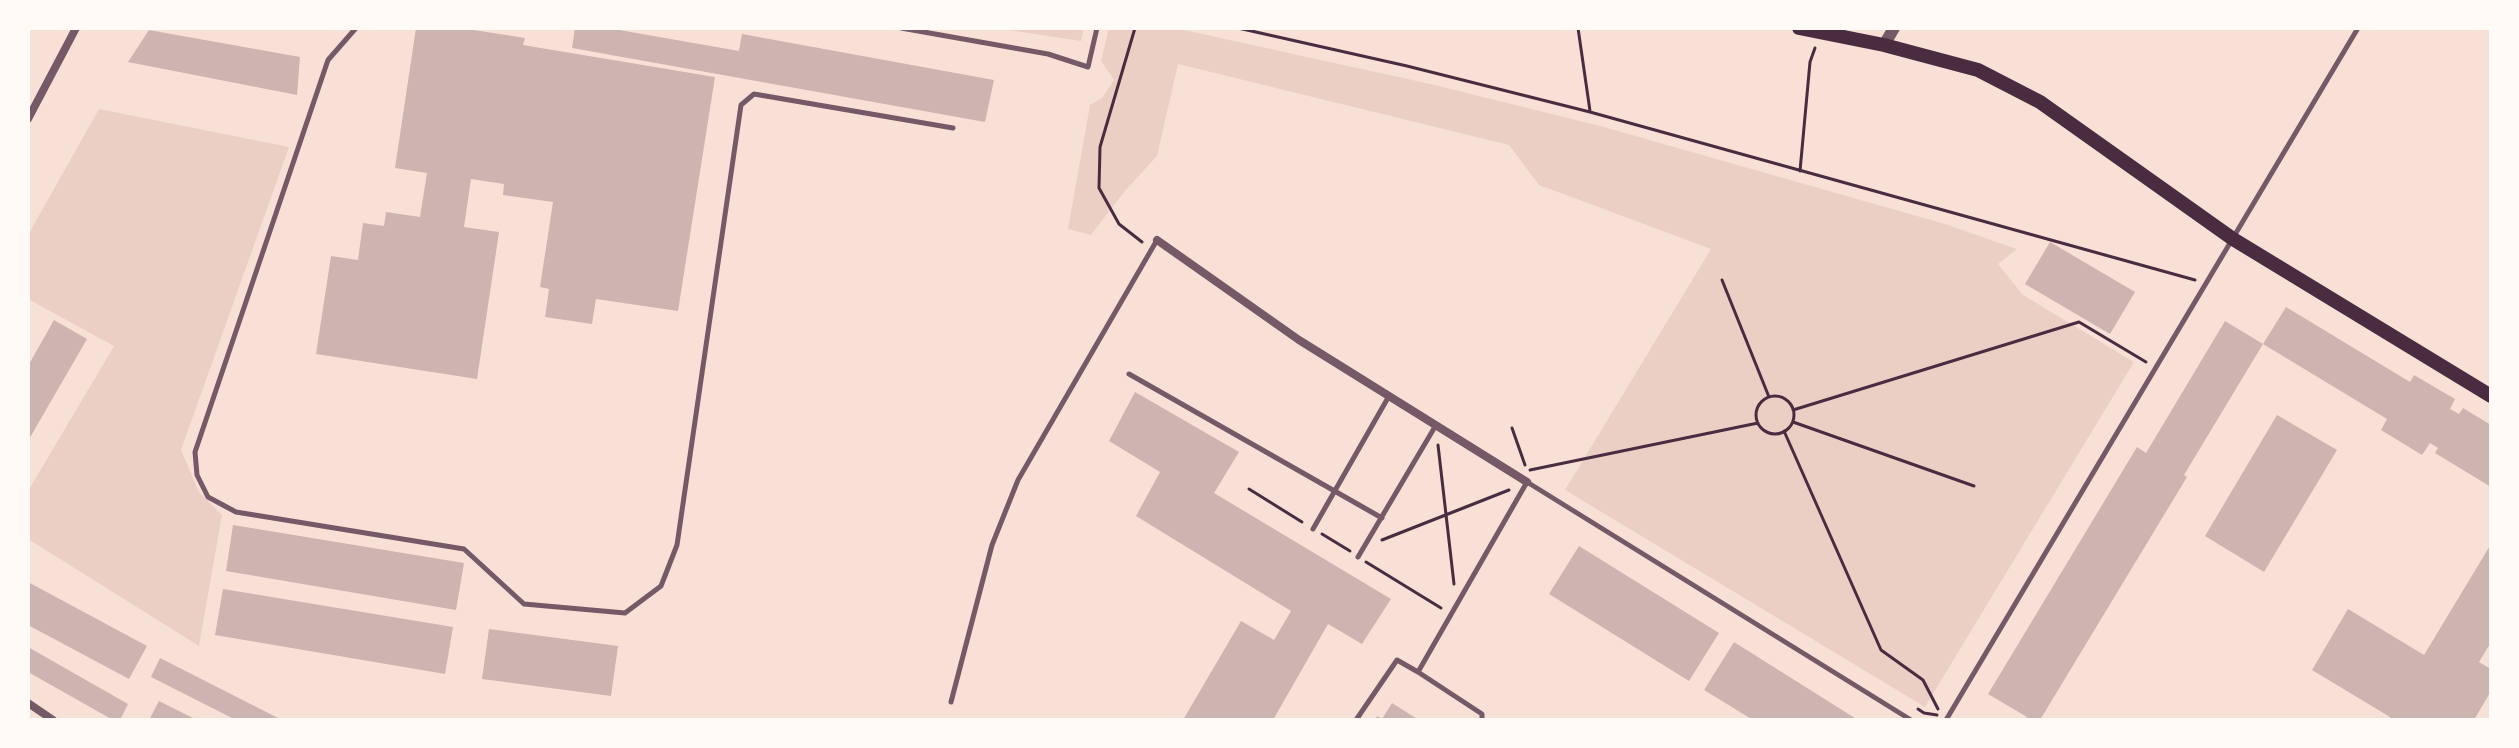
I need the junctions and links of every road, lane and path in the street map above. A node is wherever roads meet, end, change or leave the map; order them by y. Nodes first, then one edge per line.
1 (76, 28) edge
2 (356, 28) edge
3 (901, 28) edge
4 (1097, 28) edge
5 (1135, 28) edge
6 (1238, 28) edge
7 (1578, 28) edge
8 (1799, 28) edge
9 (1894, 28) edge
10 (2358, 28) edge
11 (1884, 45) junction
12 (1810, 62) dead end
13 (1590, 112) junction
14 (28, 119) edge
15 (953, 128) dead end
16 (1800, 171) junction
17 (2233, 239) junction
18 (1157, 240) joint
19 (1151, 250) junction
20 (1722, 280) dead end
21 (2206, 285) junction
22 (2156, 368) junction
23 (1129, 374) dead end
24 (1389, 396) junction
25 (2491, 396) edge
26 (1769, 397) junction
27 (1793, 410) junction
28 (1793, 422) junction
29 (1758, 423) junction
30 (1436, 425) junction
31 (1512, 428) dead end
32 (1784, 431) junction
33 (1530, 470) junction
34 (1544, 478) dead end
35 (1527, 482) junction
36 (1974, 486) dead end
37 (1336, 492) junction
38 (1446, 515) junction
39 (1382, 518) junction
40 (1313, 529) dead end
41 (1364, 548) junction
42 (1358, 557) dead end
43 (1457, 605) junction
44 (1418, 672) junction
45 (951, 702) dead end
46 (28, 703) edge
47 (1911, 705) dead end
48 (1943, 718) edge
49 (53, 720) edge
50 (1356, 720) edge
51 (1482, 720) edge
52 (1911, 720) edge

1 - 14 street
2 - 15 lane
3 - 4 lane
5 - 19 path
6 - 13 path
7 - 13 path
8 - 11 main road
9 - 11 street
10 - 17 lane
11 - 17 main road
12 - 16 path
13 - 16 path
16 - 21 path
17 - 21 lane
17 - 25 main road
18 - 19 lane
18 - 24 street
19 - 45 lane
20 - 26 path
21 - 22 lane
22 - 27 path
22 - 48 lane
23 - 37 lane
24 - 30 street
24 - 37 lane
26 - 27 path
26 - 29 path
27 - 28 path
28 - 32 path
28 - 36 path
29 - 32 path
29 - 33 path
30 - 35 street
30 - 38 path
30 - 39 lane
31 - 33 path
32 - 48 path
33 - 34 path
35 - 38 path
35 - 43 lane
35 - 52 lane
37 - 39 lane
37 - 40 lane
38 - 41 path
38 - 43 path
39 - 41 lane
41 - 42 lane
43 - 44 lane
44 - 50 lane
44 - 51 lane
46 - 49 street
47 - 48 path

